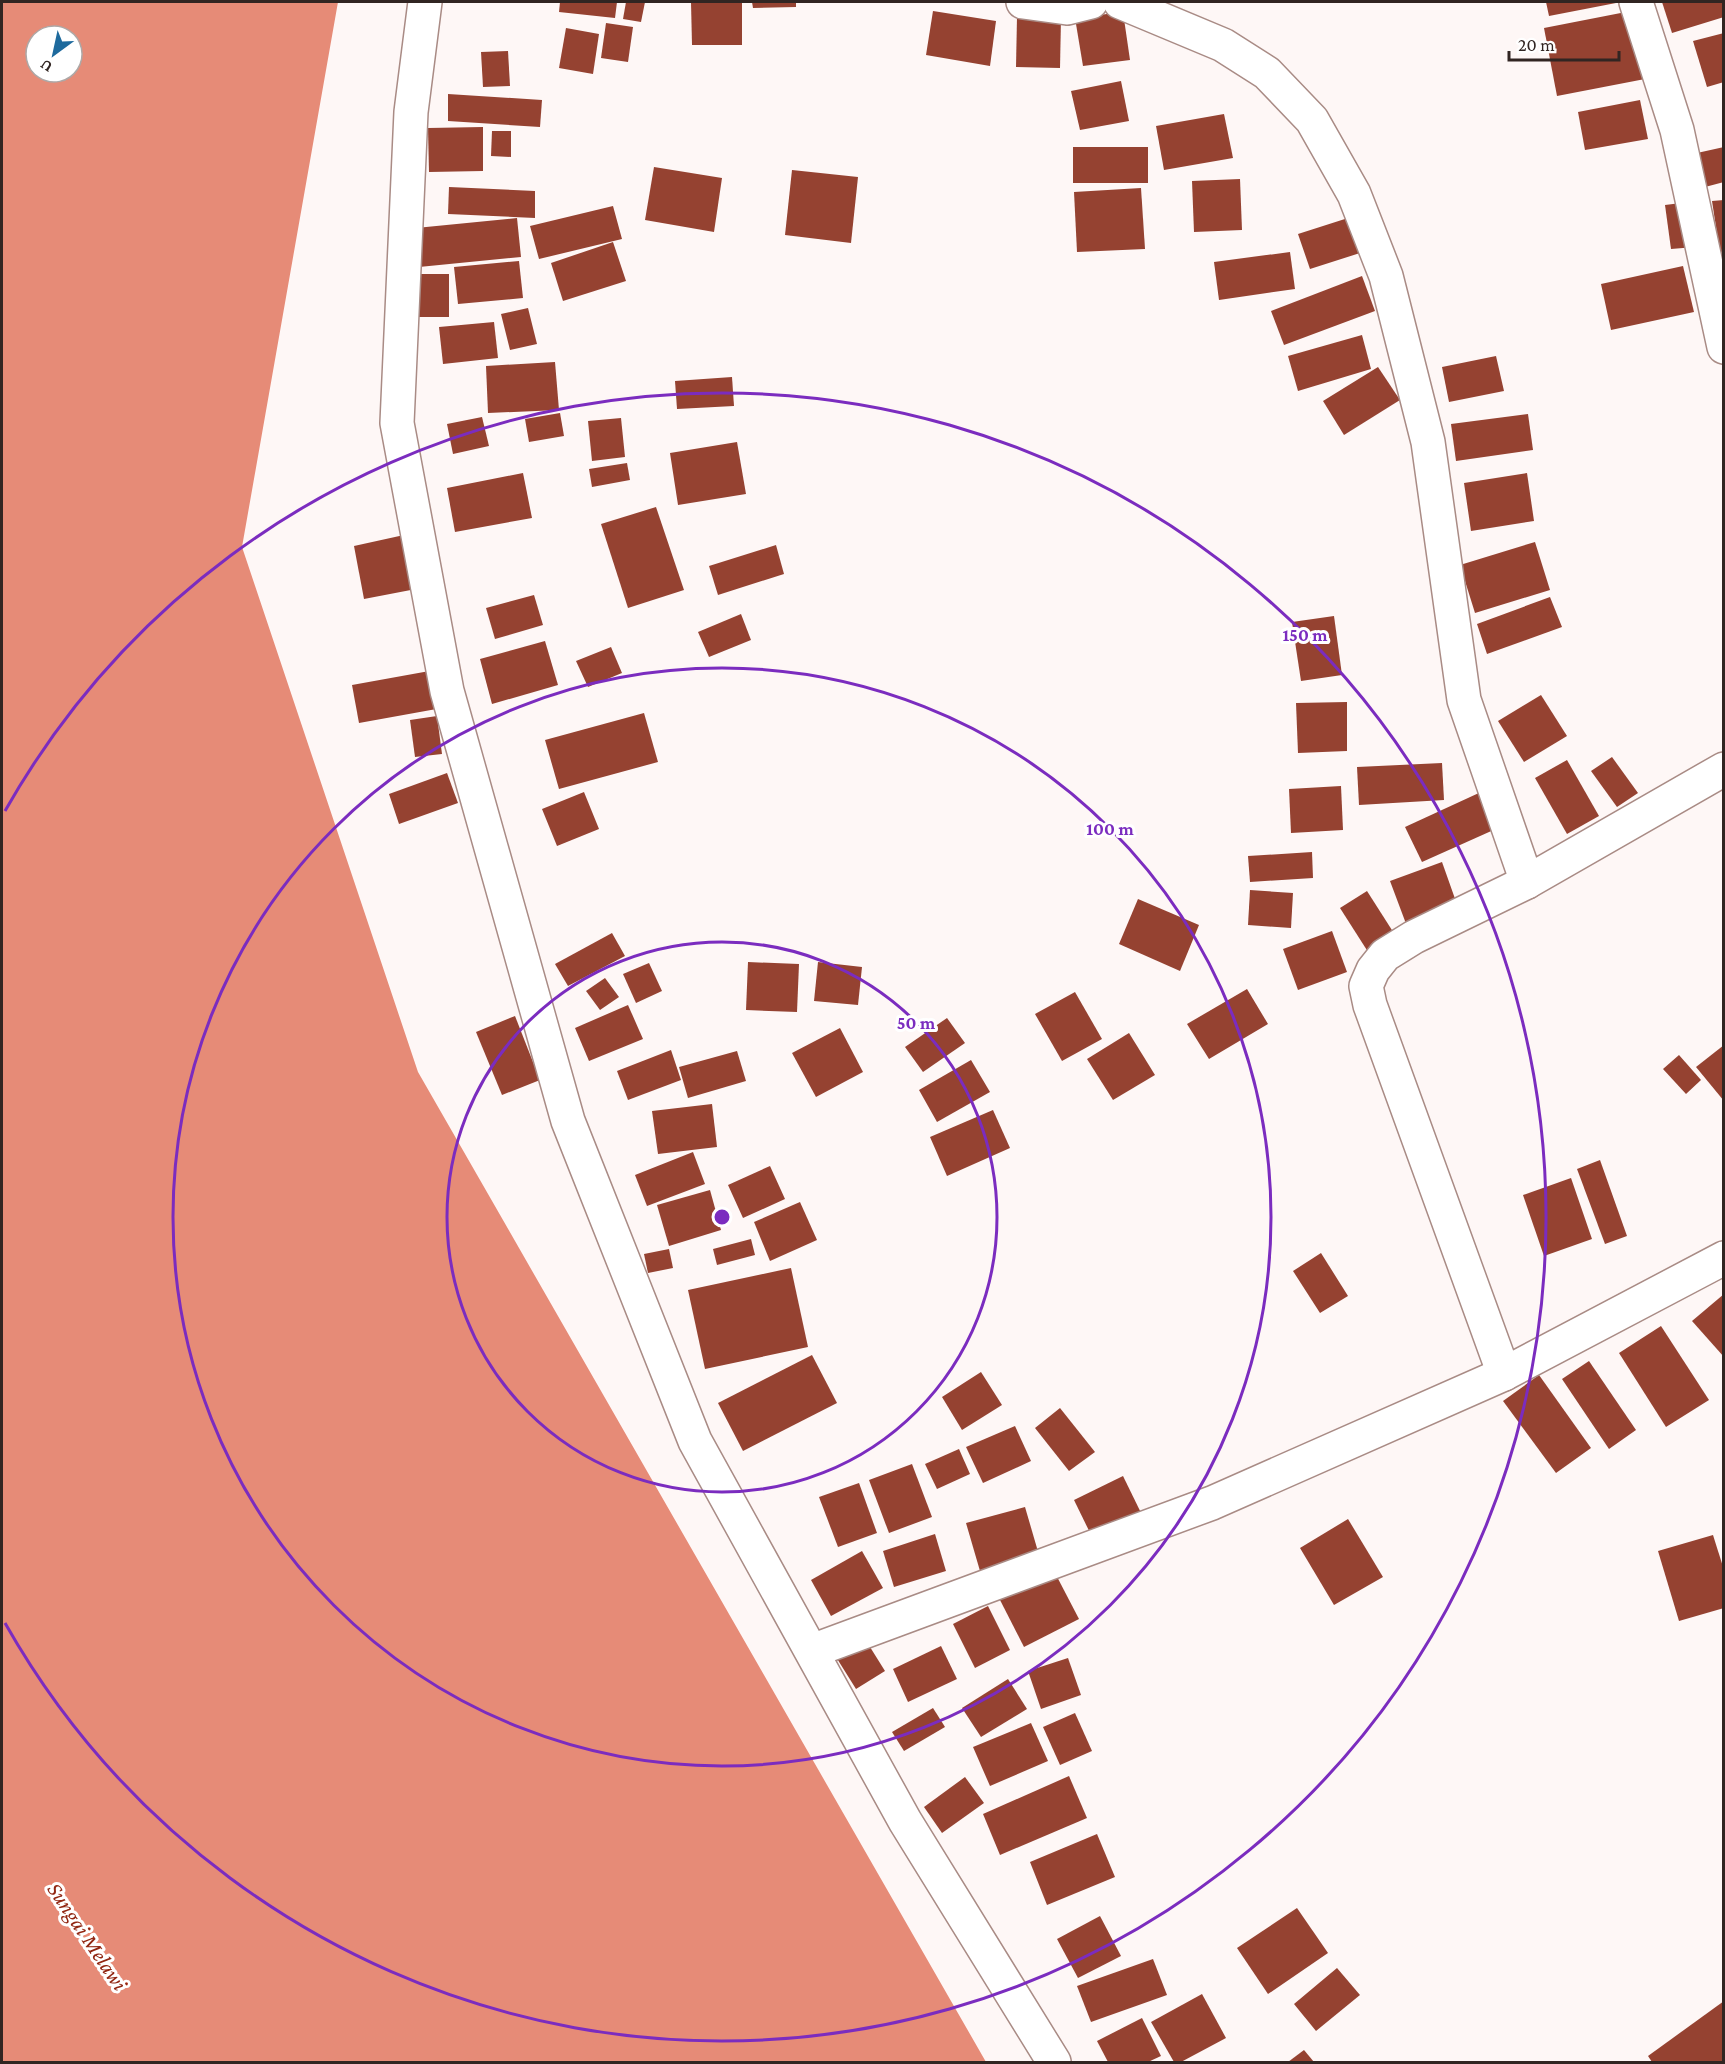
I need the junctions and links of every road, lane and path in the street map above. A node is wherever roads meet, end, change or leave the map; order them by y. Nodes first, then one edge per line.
1 (425, 2) edge
2 (1023, 2) edge
3 (1091, 2) edge
4 (1120, 2) edge
5 (1636, 2) edge
6 (1724, 347) edge
7 (1724, 769) edge
8 (1527, 882) junction
9 (1724, 1258) edge
10 (1504, 1374) junction
11 (812, 1651) junction
12 (1054, 2062) edge

1 - 11 street
2 - 3 street
4 - 8 street
5 - 6 street
7 - 8 street
8 - 10 street
9 - 10 street
10 - 11 street
11 - 12 street

